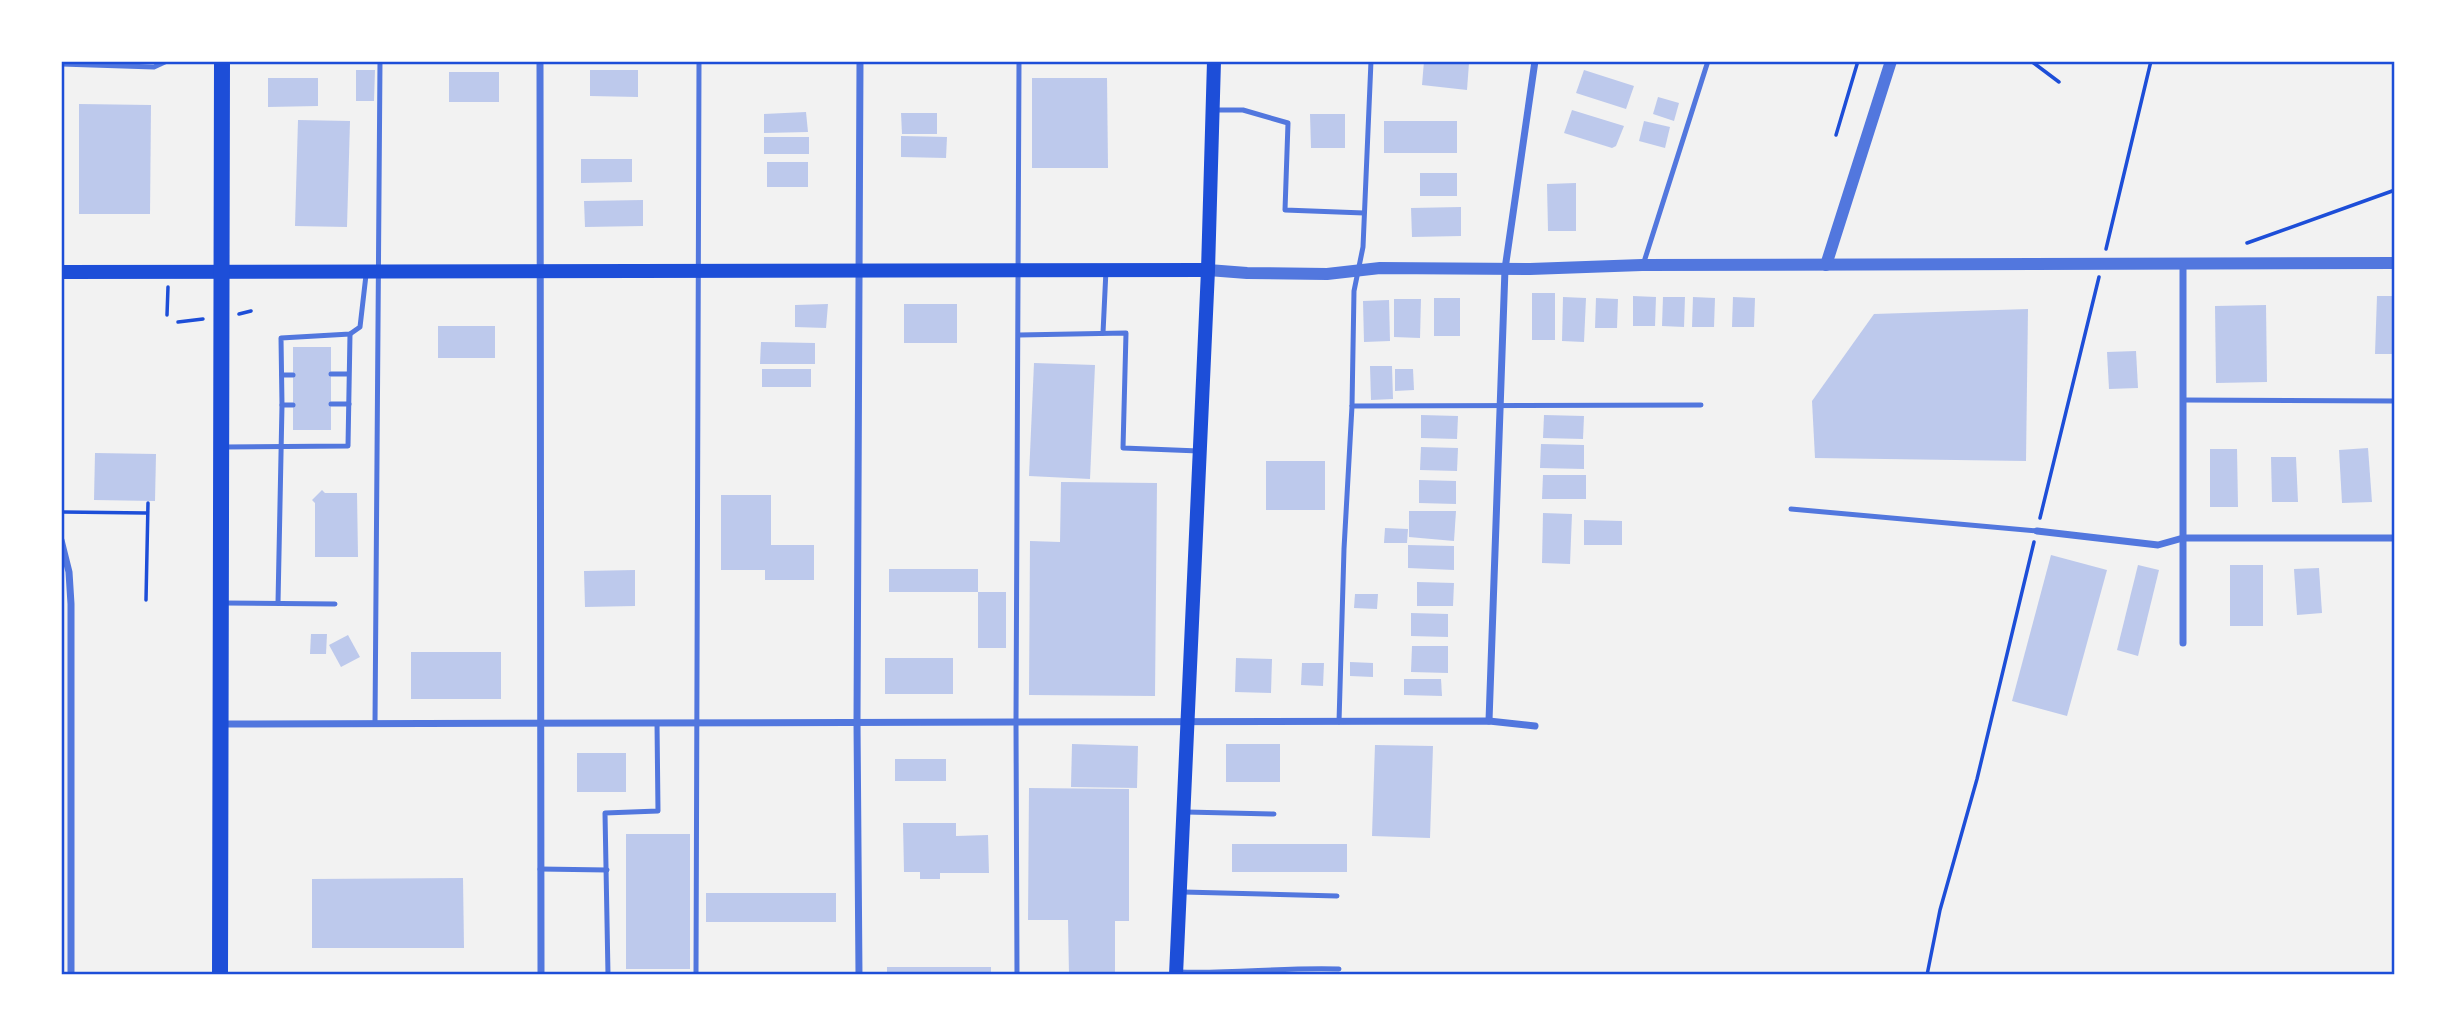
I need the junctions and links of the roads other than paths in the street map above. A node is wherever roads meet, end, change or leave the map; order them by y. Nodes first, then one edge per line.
1 (167, 61) edge
2 (222, 61) edge
3 (380, 61) edge
4 (540, 61) edge
5 (699, 61) edge
6 (860, 61) edge
7 (1019, 61) edge
8 (1214, 61) edge
9 (1371, 61) edge
10 (1535, 61) edge
11 (1707, 61) edge
12 (1891, 61) edge
13 (61, 64) edge
14 (141, 64) edge
15 (1213, 110) junction
16 (1364, 213) junction
17 (2395, 262) edge
18 (2183, 263) junction
19 (1643, 265) junction
20 (1826, 265) junction
21 (1505, 269) junction
22 (858, 270) junction
23 (1019, 270) junction
24 (1105, 270) junction
25 (1208, 270) junction
26 (1358, 270) junction
27 (372, 271) junction
28 (540, 271) junction
29 (698, 271) junction
30 (61, 272) edge
31 (222, 272) junction
32 (1103, 333) junction
33 (350, 334) junction
34 (1018, 335) junction
35 (282, 374) junction
36 (293, 374) dead end
37 (331, 374) dead end
38 (348, 374) junction
39 (2184, 400) junction
40 (2395, 401) edge
41 (331, 404) dead end
42 (349, 404) junction
43 (282, 405) junction
44 (293, 405) dead end
45 (1501, 405) junction
46 (1701, 405) dead end
47 (1352, 406) junction
48 (281, 446) junction
49 (221, 447) junction
50 (1199, 451) junction
51 (1791, 509) dead end
52 (2037, 531) joint
53 (2183, 538) junction
54 (2395, 538) edge
55 (61, 540) edge
56 (221, 603) junction
57 (278, 603) junction
58 (335, 604) dead end
59 (2183, 643) dead end
60 (1016, 721) junction
61 (1489, 721) junction
62 (698, 722) junction
63 (857, 722) junction
64 (1186, 722) junction
65 (1339, 722) junction
66 (376, 723) junction
67 (657, 723) junction
68 (221, 724) junction
69 (539, 724) junction
70 (1535, 726) dead end
71 (1183, 812) junction
72 (1274, 814) dead end
73 (540, 869) junction
74 (607, 870) junction
75 (1180, 892) junction
76 (1337, 896) dead end
77 (1339, 969) dead end
78 (1176, 973) edge
79 (1227, 973) edge
80 (71, 975) edge
81 (220, 975) edge
82 (541, 975) edge
83 (608, 975) edge
84 (696, 975) edge
85 (859, 975) edge
86 (1017, 975) edge

1 - 14 lane
2 - 31 main road
3 - 27 lane
4 - 28 street
5 - 29 lane
6 - 22 street
7 - 23 lane
8 - 15 main road
9 - 16 lane
10 - 21 street
11 - 19 lane
12 - 20 street
13 - 14 lane
15 - 16 lane
15 - 25 main road
16 - 26 lane
17 - 18 street
18 - 20 street
18 - 39 street
19 - 20 street
19 - 21 street
21 - 26 street
21 - 45 street
22 - 23 main road
22 - 29 main road
22 - 63 street
23 - 24 main road
23 - 34 lane
24 - 25 main road
24 - 32 lane
25 - 26 street
25 - 50 main road
26 - 47 lane
27 - 28 main road
27 - 31 main road
27 - 33 lane
27 - 66 lane
28 - 29 main road
28 - 69 street
29 - 62 lane
30 - 31 main road
31 - 49 main road
32 - 34 lane
32 - 50 lane
33 - 35 lane
33 - 38 lane
34 - 60 lane
35 - 36 lane
35 - 43 lane
37 - 38 lane
38 - 42 lane
39 - 40 lane
39 - 53 street
41 - 42 lane
42 - 48 lane
43 - 44 lane
43 - 48 lane
45 - 46 lane
45 - 47 lane
45 - 61 street
47 - 65 lane
48 - 49 lane
48 - 57 lane
49 - 56 main road
50 - 64 main road
51 - 52 lane
52 - 53 street
53 - 54 street
53 - 59 street
55 - 80 street
56 - 57 lane
56 - 68 main road
57 - 58 lane
60 - 63 street
60 - 64 street
60 - 86 lane
61 - 65 street
61 - 70 street
62 - 63 street
62 - 67 street
62 - 84 lane
63 - 85 street
64 - 65 street
64 - 71 main road
66 - 68 street
66 - 69 street
67 - 69 street
67 - 74 lane
68 - 81 main road
69 - 73 street
71 - 72 lane
71 - 75 main road
73 - 74 lane
73 - 82 street
74 - 83 lane
75 - 76 lane
75 - 78 main road
77 - 79 lane
78 - 79 lane

